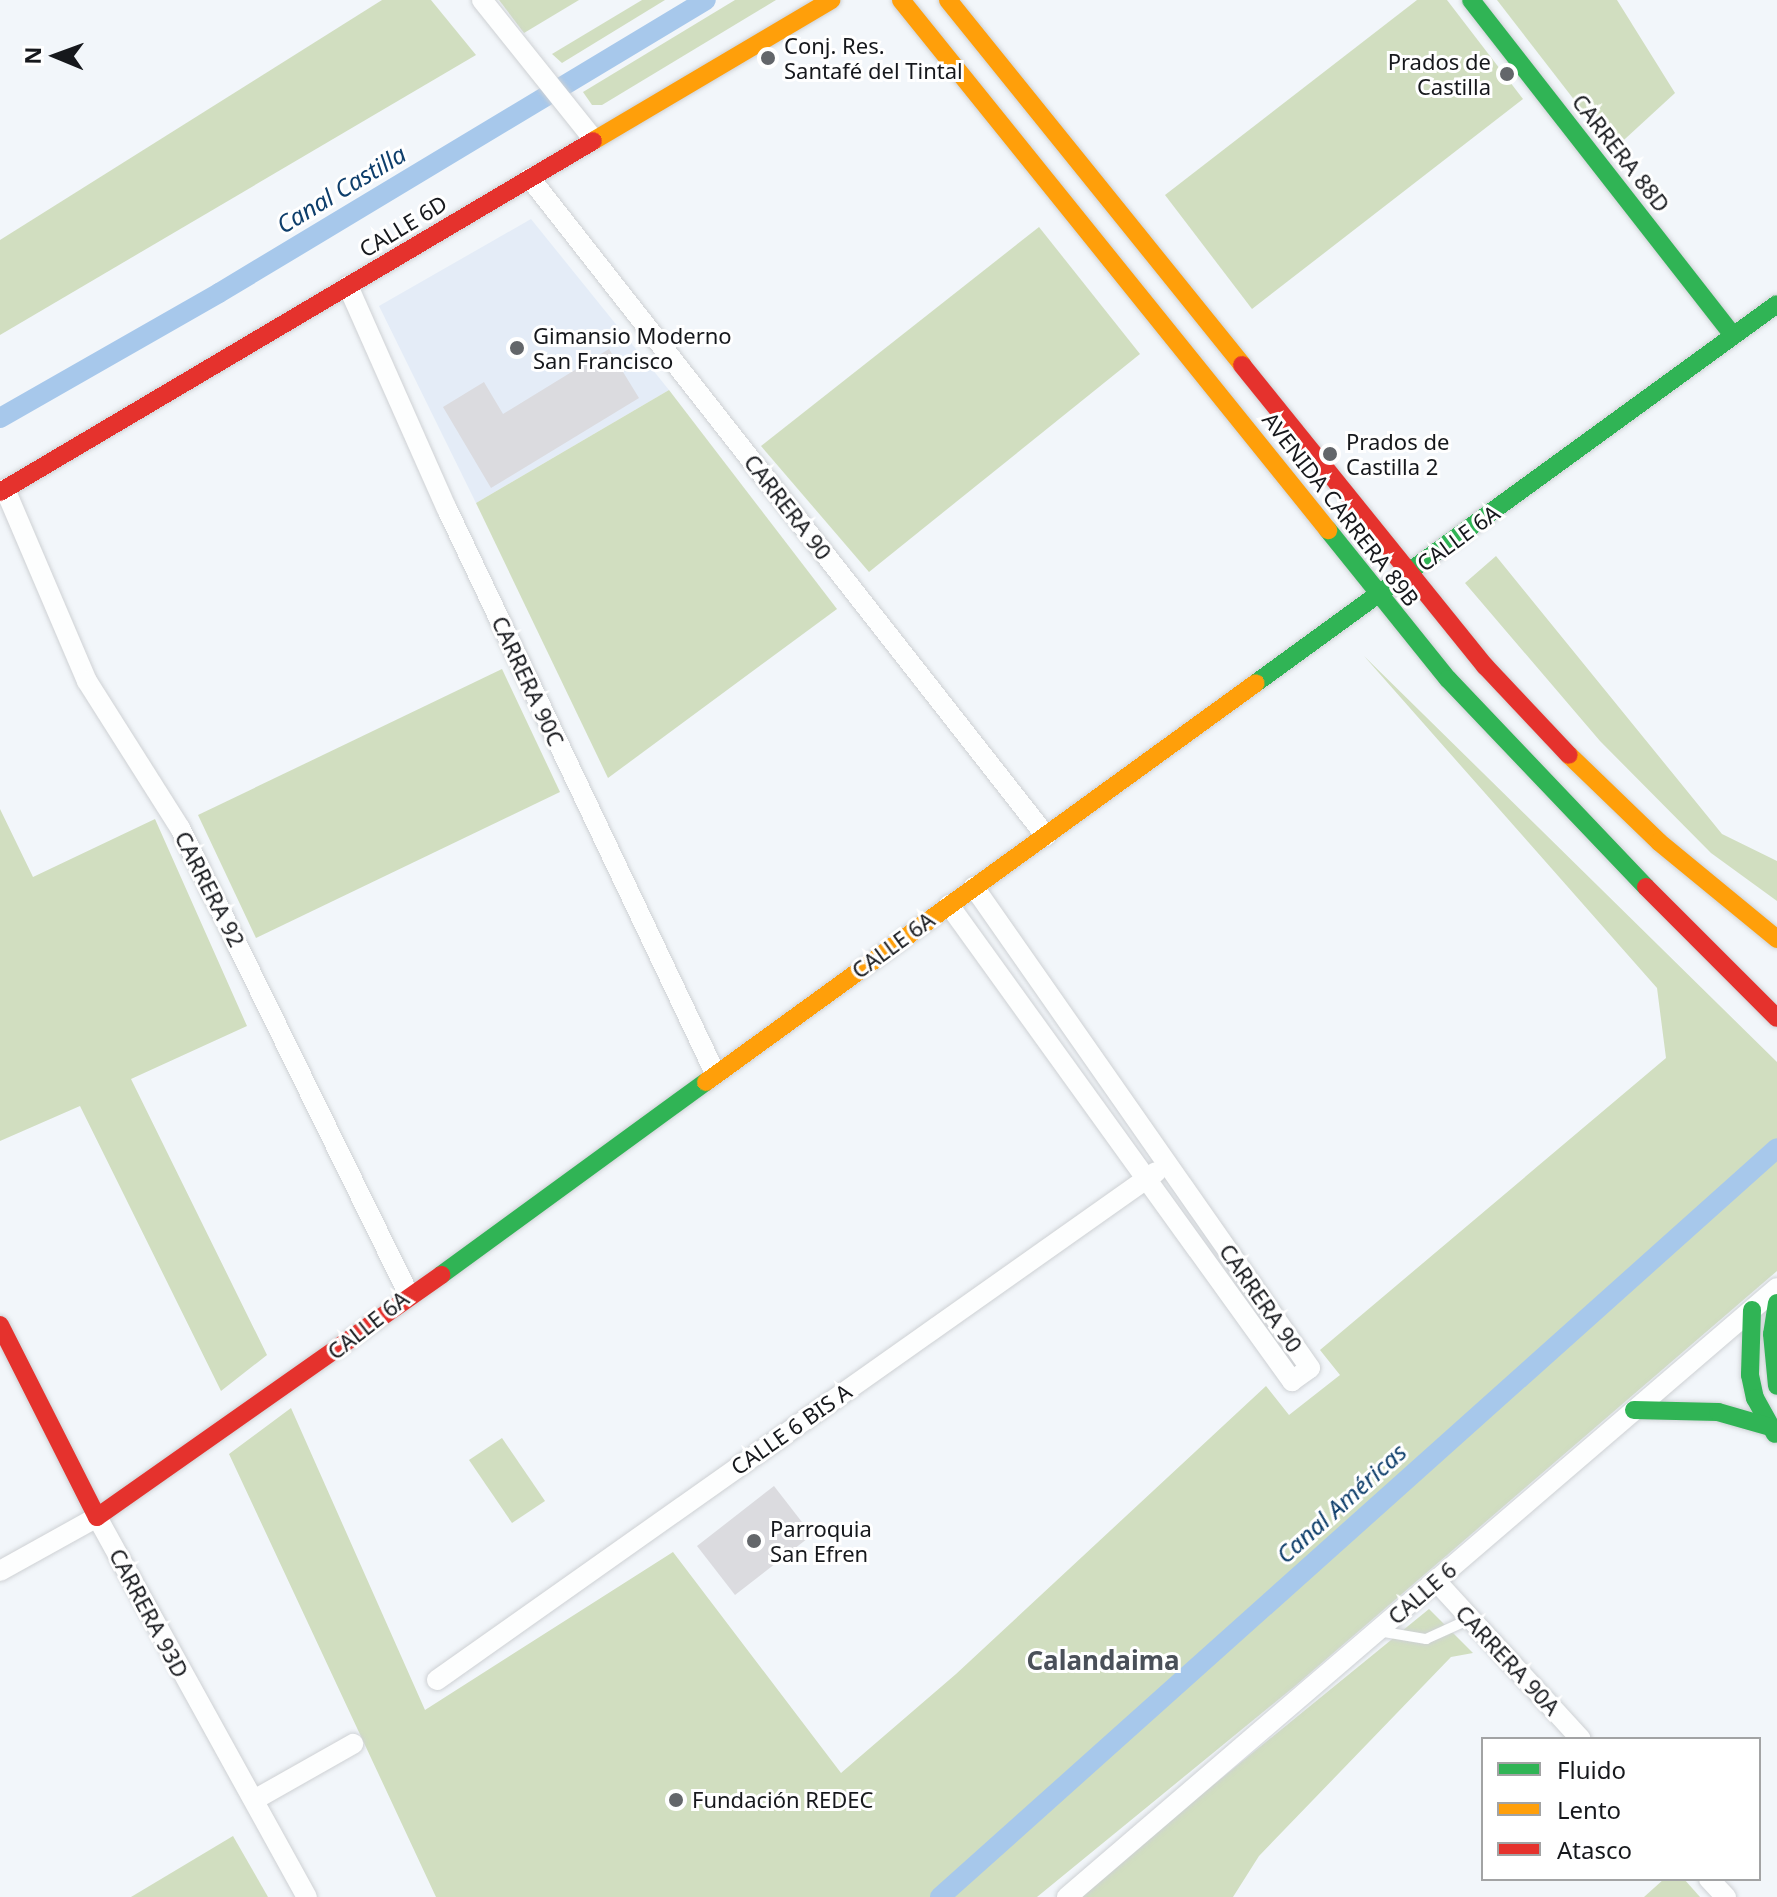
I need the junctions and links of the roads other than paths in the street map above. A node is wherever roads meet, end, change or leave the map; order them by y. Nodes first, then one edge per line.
1 (482, 0) edge
2 (831, 0) edge
3 (901, 0) edge
4 (948, 0) edge
5 (1471, 0) edge
6 (594, 140) junction
7 (530, 178) junction
8 (348, 286) junction
9 (1777, 304) edge
10 (1733, 335) junction
11 (3, 491) edge
12 (1410, 574) junction
13 (1379, 596) junction
14 (1046, 836) junction
15 (974, 887) junction
16 (949, 905) junction
17 (1777, 939) edge
18 (1777, 1018) edge
19 (715, 1073) junction
20 (1167, 1164) junction
21 (1146, 1179) junction
22 (1777, 1288) edge
23 (408, 1293) junction
24 (1777, 1303) edge
25 (1752, 1310) junction
26 (0, 1325) edge
27 (1777, 1386) edge
28 (1634, 1410) junction
29 (1773, 1432) edge
30 (97, 1517) junction
31 (0, 1571) edge
32 (1436, 1581) junction
33 (1470, 1619) junction
34 (1378, 1631) junction
35 (437, 1680) dead end
36 (1579, 1737) edge
37 (353, 1744) dead end
38 (254, 1800) junction
39 (1711, 1881) edge
40 (307, 1897) edge
41 (1067, 1897) edge
42 (1726, 1897) edge

1 - 6 street
2 - 6 street, CALLE 6D
3 - 13 street, AVENIDA CARRERA 89B
4 - 12 street, AVENIDA CARRERA 89B
5 - 10 street, CARRERA 88D
6 - 7 street, CALLE 6D
7 - 8 street, CALLE 6D
7 - 14 street, CARRERA 90
8 - 11 street, CALLE 6D
8 - 19 street, CARRERA 90C
9 - 10 street, CALLE 6A
10 - 12 street, CALLE 6A
11 - 23 street, CARRERA 92
12 - 13 street, CALLE 6A
12 - 17 street, AVENIDA CARRERA 89B
13 - 14 street, CALLE 6A
13 - 18 street, AVENIDA CARRERA 89B
14 - 15 street, CALLE 6A
15 - 16 street, CALLE 6A
15 - 20 street, CARRERA 90
16 - 19 street, CALLE 6A
16 - 21 street, CARRERA 90
19 - 23 street, CALLE 6A
20 - 21 street, CALLE 6 BIS A
20 - 21 street, CARRERA 90
21 - 35 street, CALLE 6 BIS A
22 - 25 street, CALLE 6
23 - 30 street, CALLE 6A
24 - 27 street
25 - 28 street, CALLE 6
25 - 29 street
26 - 30 street, CARRERA 93D
28 - 29 street
28 - 32 street, CALLE 6
30 - 31 street, CALLE 6A
30 - 38 street, CARRERA 93D
32 - 33 street, CARRERA 90A
32 - 34 street, CALLE 6
33 - 34 lane
33 - 36 street, CARRERA 90A
34 - 41 street, CALLE 6
37 - 38 street
38 - 40 street, CARRERA 93D
39 - 42 street

